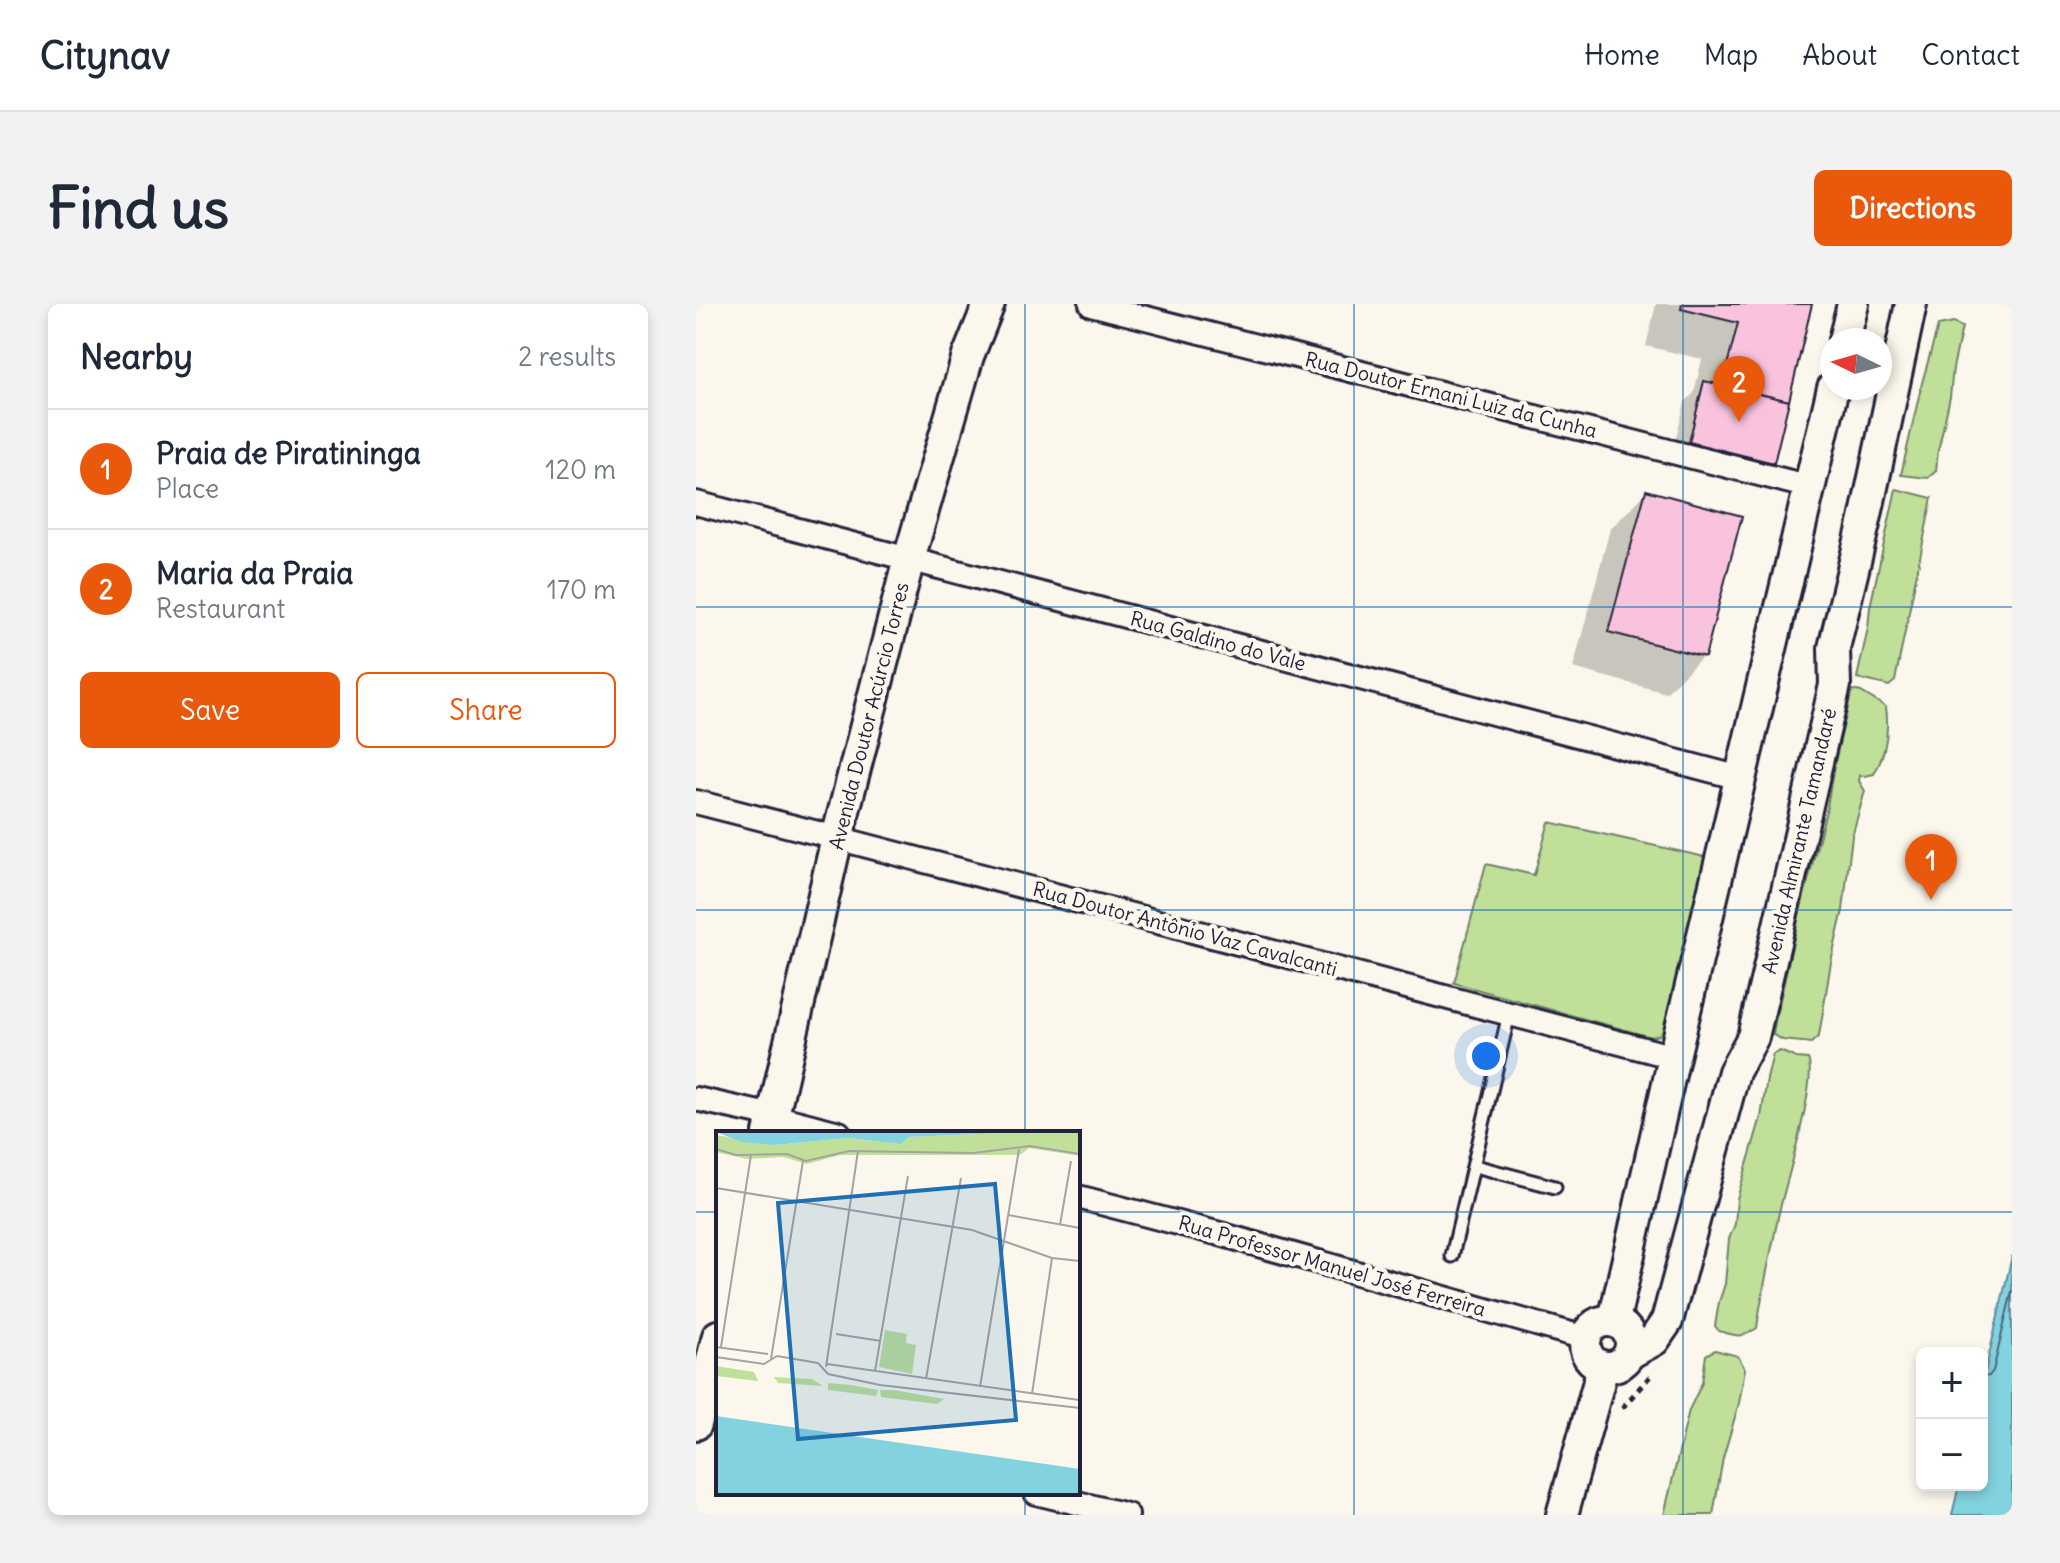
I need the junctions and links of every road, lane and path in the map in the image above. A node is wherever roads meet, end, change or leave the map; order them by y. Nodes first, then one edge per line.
1 (989, 304) edge
2 (1091, 304) edge
3 (1853, 304) edge
4 (1911, 304) edge
5 (1847, 328) edge
6 (1830, 400) edge
7 (1810, 487) junction
8 (696, 503) edge
9 (909, 559) junction
10 (1740, 778) junction
11 (696, 802) edge
12 (837, 838) junction
13 (1509, 1014) junction
14 (1674, 1057) junction
15 (696, 1099) edge
16 (771, 1124) edge
17 (824, 1131) edge
18 (1475, 1166) junction
19 (1555, 1187) dead end
20 (1080, 1198) edge
21 (1452, 1256) dead end
22 (1614, 1320) junction
23 (1585, 1338) junction
24 (716, 1346) edge
25 (1630, 1353) junction
26 (1603, 1367) junction
27 (702, 1415) edge
28 (1044, 1495) edge
29 (1127, 1515) edge
30 (1562, 1515) edge

1 - 9 street, Avenida Doutor Acúrcio Torres
2 - 7 street, Rua Doutor Ernani Luiz da Cunha
3 - 5 street
4 - 25 street, Avenida Almirante Tamandaré
6 - 7 street
7 - 10 street
8 - 9 street, Rua Galdino do Vale
9 - 10 street, Rua Galdino do Vale
9 - 12 street, Avenida Doutor Acúrcio Torres
10 - 14 street
11 - 12 street, Rua Doutor Antônio Vaz Cavalcanti
12 - 13 street, Rua Doutor Antônio Vaz Cavalcanti
12 - 16 street, Avenida Doutor Acúrcio Torres
13 - 14 street, Rua Doutor Antônio Vaz Cavalcanti
13 - 18 lane
14 - 22 street
15 - 16 street
16 - 17 street
18 - 19 lane
18 - 21 lane
20 - 23 street, Rua Professor Manuel José Ferreira
22 - 23 street
22 - 25 street
23 - 26 street
24 - 27 street
25 - 26 street
26 - 30 street
28 - 29 street

